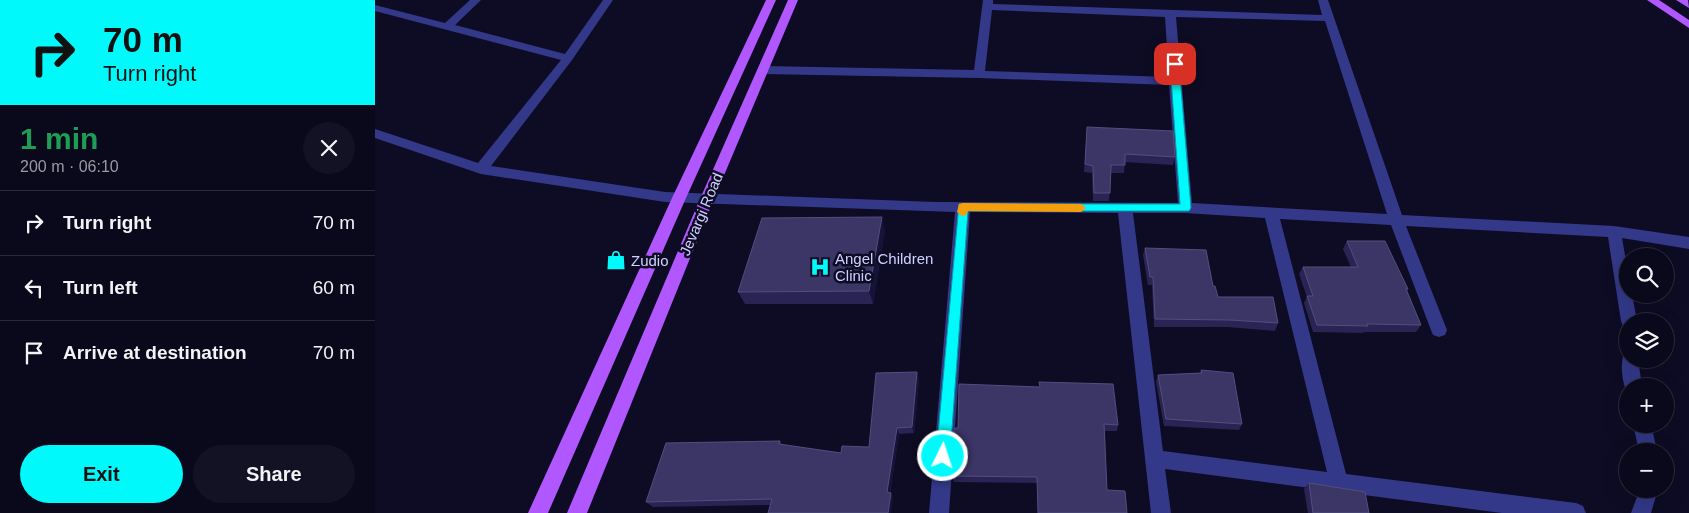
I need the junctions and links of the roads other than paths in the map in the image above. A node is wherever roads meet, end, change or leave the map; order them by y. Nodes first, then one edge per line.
1 (476, 0) edge
2 (608, 0) edge
3 (771, 0) edge
4 (793, 0) edge
5 (1323, 0) edge
6 (1652, 0) edge
7 (1681, 0) edge
8 (987, 3) edge
9 (1689, 5) edge
10 (375, 8) edge
11 (1171, 14) junction
12 (1330, 18) junction
13 (1689, 25) edge
14 (447, 27) junction
15 (568, 58) junction
16 (763, 70) junction
17 (979, 74) junction
18 (1176, 81) junction
19 (375, 133) edge
20 (481, 169) junction
21 (679, 198) junction
22 (707, 199) junction
23 (963, 207) junction
24 (1125, 208) junction
25 (1185, 208) junction
26 (1271, 213) junction
27 (1396, 220) junction
28 (1615, 232) junction
29 (1689, 243) edge
30 (1628, 313) edge
31 (1439, 330) dead end
32 (1155, 459) junction
33 (1339, 482) junction
34 (1646, 498) edge
35 (538, 513) edge
36 (577, 513) edge
37 (939, 513) edge
38 (1161, 513) edge
39 (1576, 513) edge
40 (1641, 513) edge

1 - 14 street
2 - 15 street
3 - 21 main road
4 - 16 main road, Jevargi Road
5 - 12 street
6 - 13 main road
7 - 9 main road
8 - 11 street
8 - 17 street
10 - 14 street
11 - 12 street
11 - 18 street
12 - 27 street
14 - 15 street
15 - 20 street
16 - 17 street
16 - 22 main road, Jevargi Road
17 - 18 street
18 - 25 street
19 - 20 street
20 - 21 street
21 - 22 street
21 - 35 main road
22 - 23 street
22 - 36 main road, Jevargi Road
23 - 24 street
23 - 37 street
24 - 25 street
24 - 32 street
25 - 26 street
26 - 27 street
26 - 33 street
27 - 28 street
27 - 31 street
28 - 29 street
28 - 30 street
32 - 33 street
32 - 38 street
33 - 39 street
34 - 40 street

